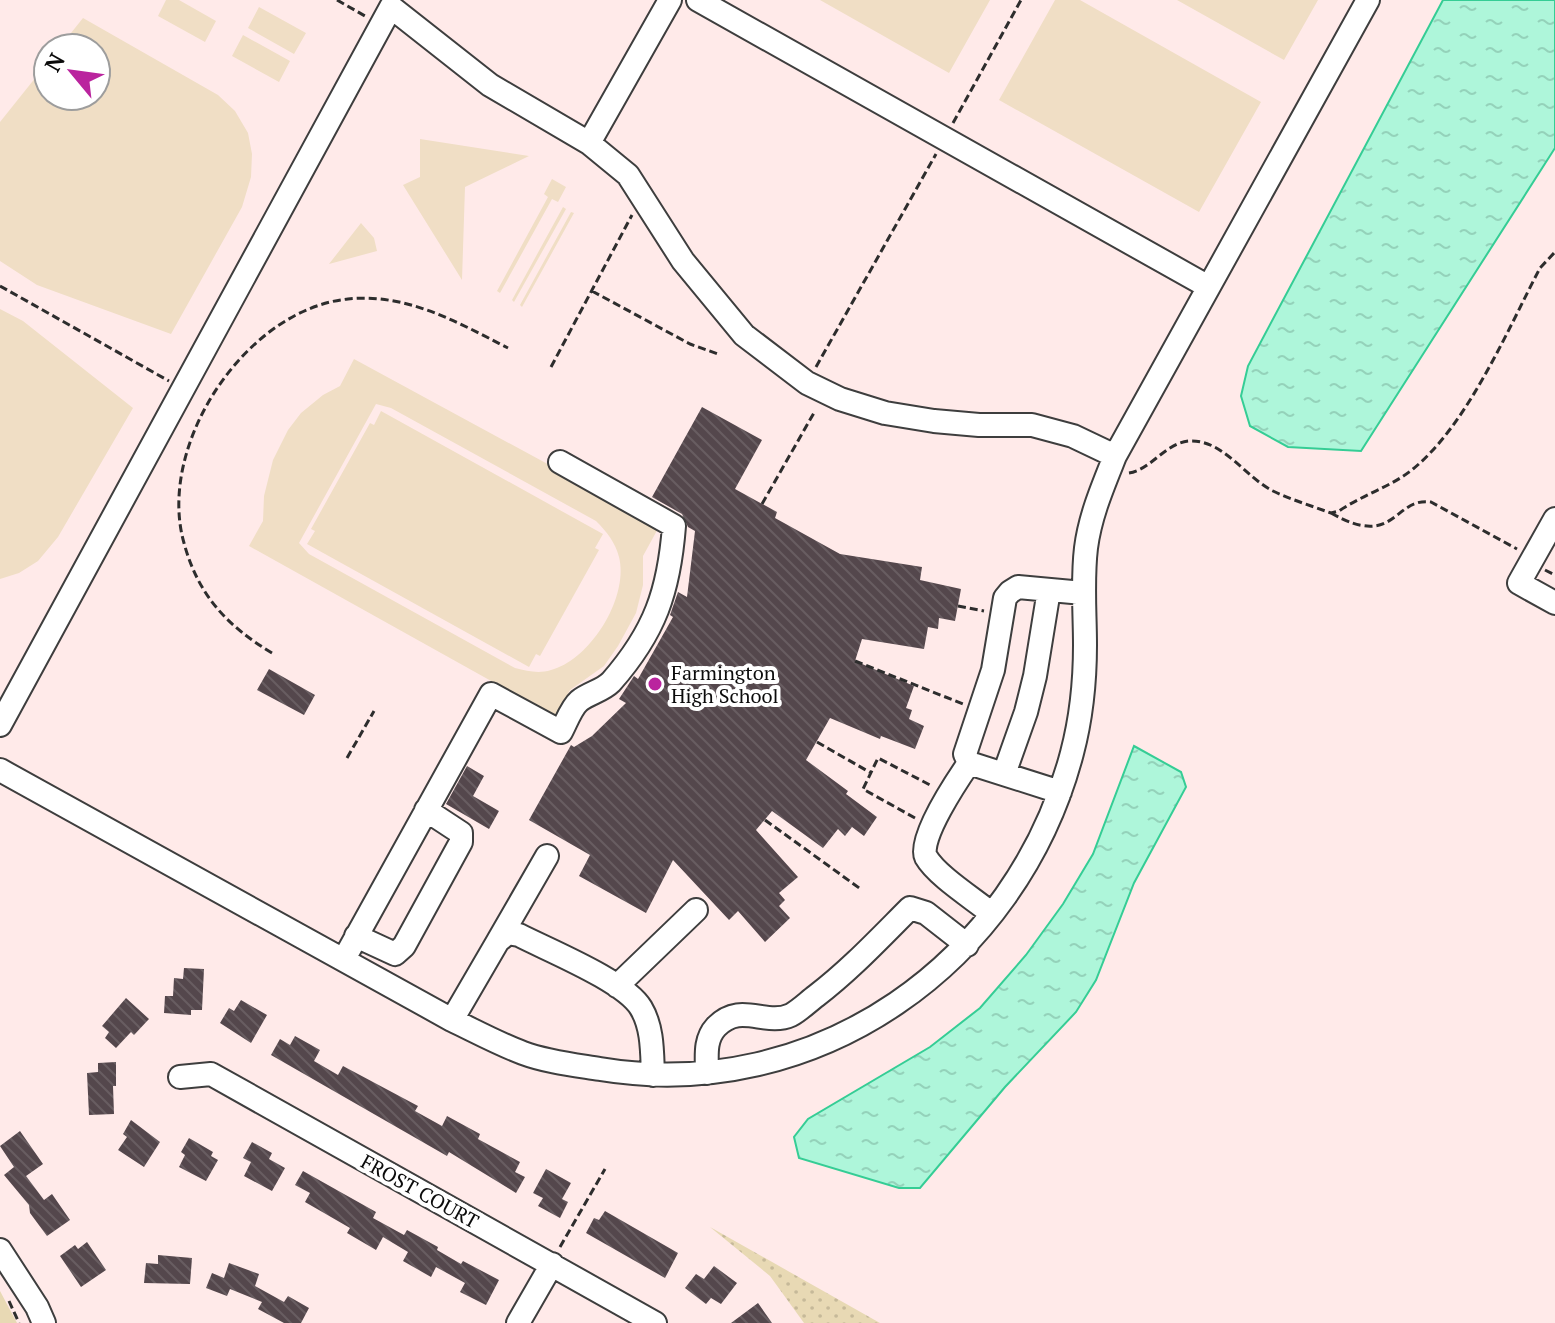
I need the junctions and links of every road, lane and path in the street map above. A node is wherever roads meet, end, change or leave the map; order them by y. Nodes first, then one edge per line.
1 (337, 0) edge
2 (670, 0) edge
3 (698, 0) edge
4 (1021, 0) edge
5 (1368, 0) edge
6 (381, 25) junction
7 (945, 139) junction
8 (589, 143) junction
9 (643, 195) junction
10 (1555, 252) edge
11 (0, 286) edge
12 (1207, 286) junction
13 (592, 291) junction
14 (508, 348) dead end
15 (718, 354) dead end
16 (551, 367) dead end
17 (807, 383) junction
18 (183, 388) junction
19 (815, 411) dead end
20 (560, 462) dead end
21 (1119, 463) junction
22 (762, 504) dead end
23 (1331, 513) junction
24 (1555, 519) edge
25 (1525, 554) dead end
26 (1049, 590) junction
27 (1083, 593) junction
28 (1555, 603) edge
29 (958, 606) dead end
30 (987, 611) dead end
31 (272, 653) dead end
32 (855, 661) dead end
33 (966, 705) dead end
34 (374, 711) dead end
35 (0, 725) edge
36 (817, 742) dead end
37 (347, 758) dead end
38 (969, 763) junction
39 (0, 770) edge
40 (871, 773) junction
41 (1004, 774) junction
42 (932, 786) dead end
43 (1060, 792) junction
44 (426, 810) junction
45 (915, 818) dead end
46 (765, 820) dead end
47 (547, 856) dead end
48 (862, 890) dead end
49 (696, 910) dead end
50 (992, 914) junction
51 (356, 936) junction
52 (498, 941) junction
53 (967, 945) junction
54 (344, 959) junction
55 (617, 986) junction
56 (452, 1020) junction
57 (707, 1073) junction
58 (653, 1075) junction
59 (180, 1077) dead end
60 (605, 1169) dead end
61 (0, 1250) edge
62 (552, 1264) junction
63 (6, 1294) dead end
64 (19, 1323) edge
65 (44, 1323) edge
66 (518, 1323) edge
67 (655, 1323) edge

1 - 6 path
2 - 8 street
3 - 7 street
4 - 7 path
5 - 12 street
6 - 8 street
6 - 18 street
7 - 12 street
7 - 17 path
8 - 9 street
9 - 13 path
9 - 17 street
10 - 23 path
11 - 18 path
12 - 21 street
13 - 15 path
13 - 16 path
14 - 31 path
17 - 21 street
18 - 35 street
19 - 22 path
20 - 44 street
21 - 23 path
21 - 27 street
23 - 25 path
24 - 28 street
26 - 27 street
26 - 38 street
26 - 41 street
27 - 43 street
29 - 30 path
32 - 33 path
34 - 37 path
36 - 40 path
38 - 41 street
38 - 50 street
39 - 54 street
40 - 42 path
40 - 45 path
41 - 43 street
43 - 50 street
44 - 51 street
44 - 51 street
46 - 48 path
47 - 52 street
49 - 55 street
50 - 53 street
51 - 54 street
52 - 55 street
52 - 56 street
53 - 57 street
53 - 57 street
54 - 56 street
55 - 58 street
56 - 58 street
57 - 58 street
59 - 62 street, FROST COURT
60 - 62 path
61 - 65 street
62 - 66 street
62 - 67 street, FROST COURT
63 - 64 path

